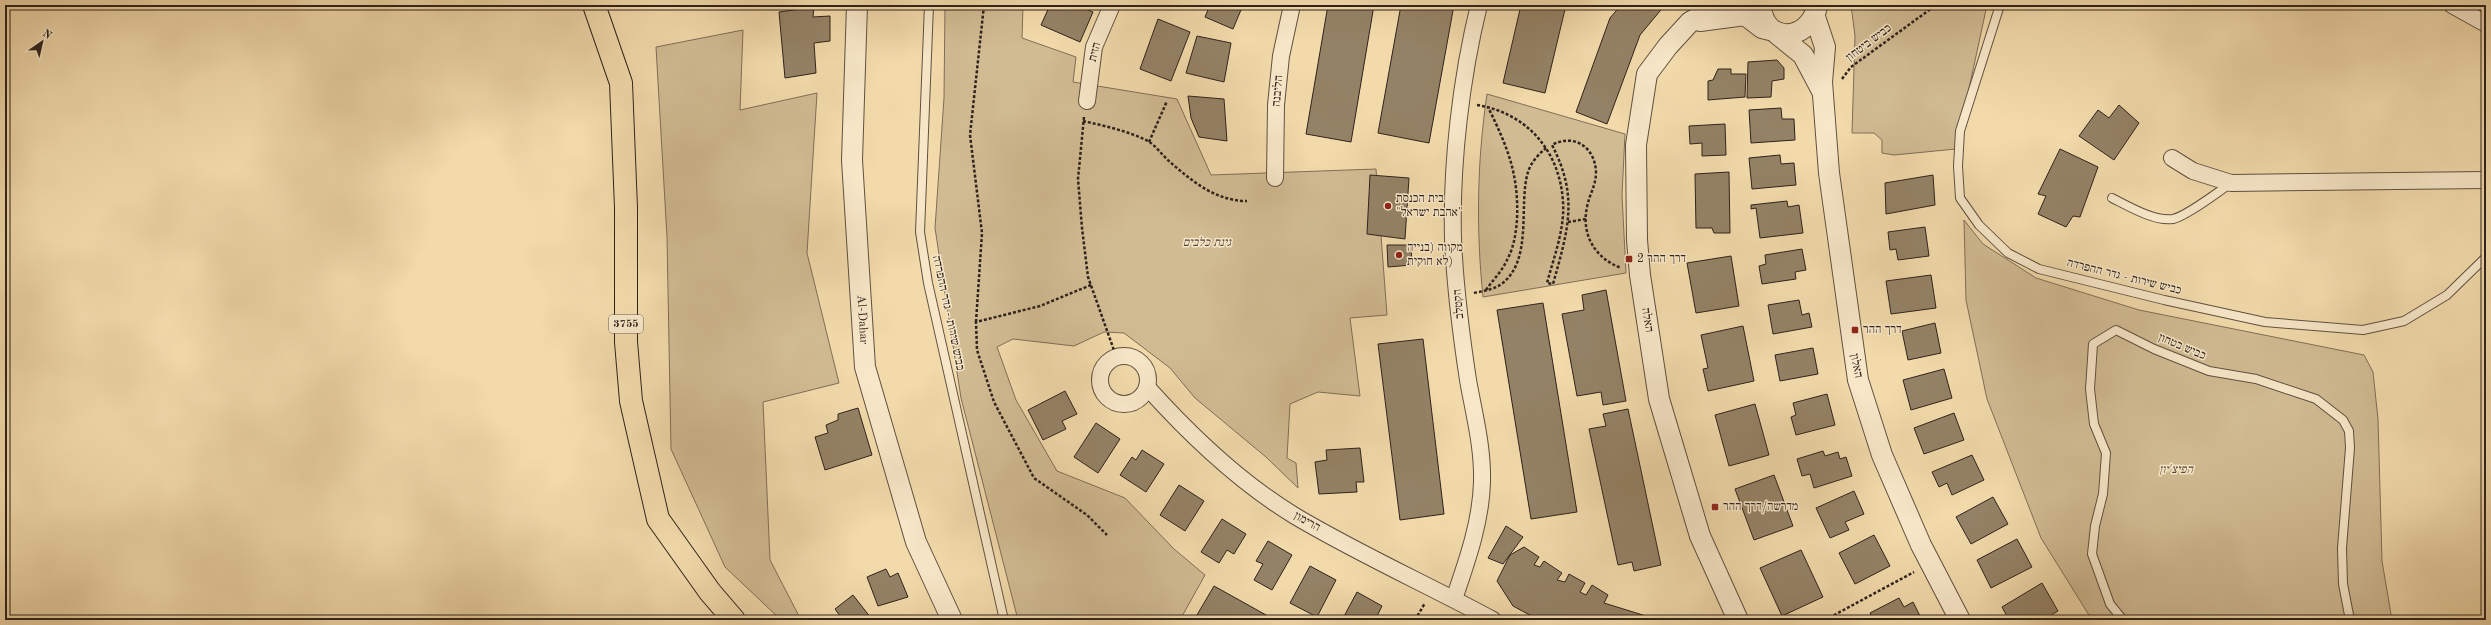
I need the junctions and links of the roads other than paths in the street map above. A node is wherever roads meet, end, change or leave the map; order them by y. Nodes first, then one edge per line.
1 (594, 5) edge
2 (857, 5) edge
3 (929, 5) edge
4 (1112, 5) edge
5 (1292, 5) edge
6 (1479, 5) edge
7 (1721, 5) edge
8 (1761, 5) edge
9 (2000, 5) edge
10 (2452, 5) edge
11 (1816, 11) edge
12 (1690, 22) junction
13 (2486, 24) edge
14 (1774, 32) junction
15 (1823, 94) junction
16 (1087, 101) road end
17 (2172, 158) dead end
18 (1275, 178) dead end
19 (2486, 180) edge
20 (2231, 183) junction
21 (2112, 198) dead end
22 (2486, 257) edge
23 (1147, 387) junction
24 (1454, 599) junction
25 (734, 620) edge
26 (952, 620) edge
27 (1004, 620) edge
28 (1493, 620) edge
29 (1738, 620) edge
30 (1960, 620) edge
31 (2123, 620) edge
32 (2350, 620) edge

1 - 25 main road, 3755
2 - 26 street, Al-Dahar
3 - 27 lane, כביש שירות - גדר ההפרדה
4 - 16 street, הזית
5 - 18 street, הליבנה
6 - 24 street, הקטלב
7 - 12 street, האלה
8 - 14 street
9 - 22 lane, כביש שירות - גדר ההפרדה
10 - 13 street
11 - 14 street
11 - 15 street, האלון
12 - 14 street
12 - 29 street, האלה
14 - 15 street, האלון
15 - 30 street, האלון
17 - 20 street
19 - 20 street
20 - 21 lane
23 - 23 street
23 - 24 street, הרימון
24 - 28 street, הרימון
31 - 32 lane, כביש בטחון

